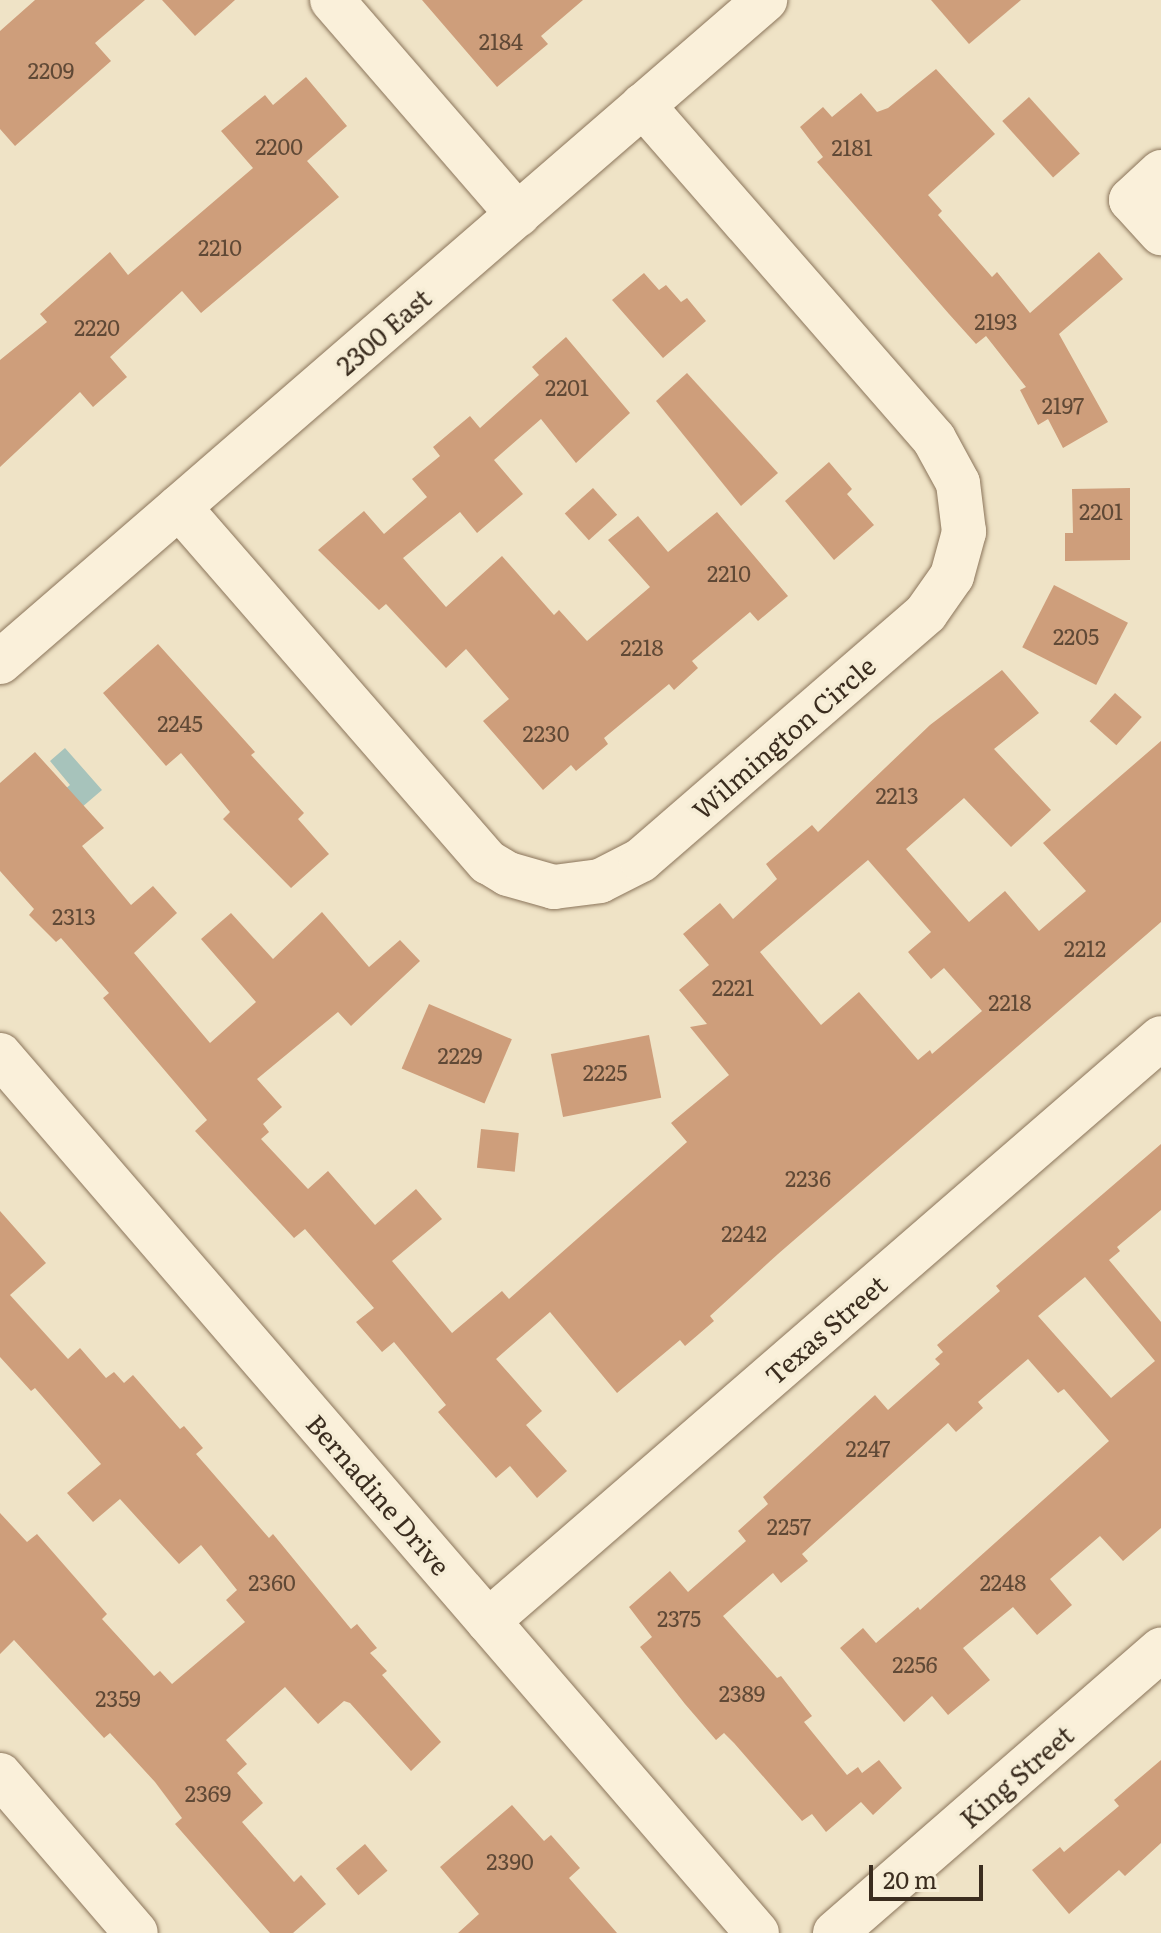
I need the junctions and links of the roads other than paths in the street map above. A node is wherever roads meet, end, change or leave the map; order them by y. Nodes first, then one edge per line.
1 (332, 0) edge
2 (765, 0) edge
3 (643, 105) junction
4 (1161, 172) edge
5 (518, 215) junction
6 (1161, 233) edge
7 (179, 507) junction
8 (0, 662) edge
9 (1161, 1038) edge
10 (0, 1055) edge
11 (488, 1621) junction
12 (1161, 1650) edge
13 (0, 1775) edge
14 (136, 1933) edge
15 (757, 1933) edge
16 (835, 1933) edge

1 - 5 street
2 - 3 street, 2300 East
3 - 5 street, 2300 East
3 - 7 street, Wilmington Circle
4 - 6 street
5 - 7 street, 2300 East
7 - 8 street, 2300 East
9 - 11 street, Texas Street
10 - 11 street, Bernadine Drive
11 - 15 street, Bernadine Drive
12 - 16 street, King Street
13 - 14 street

